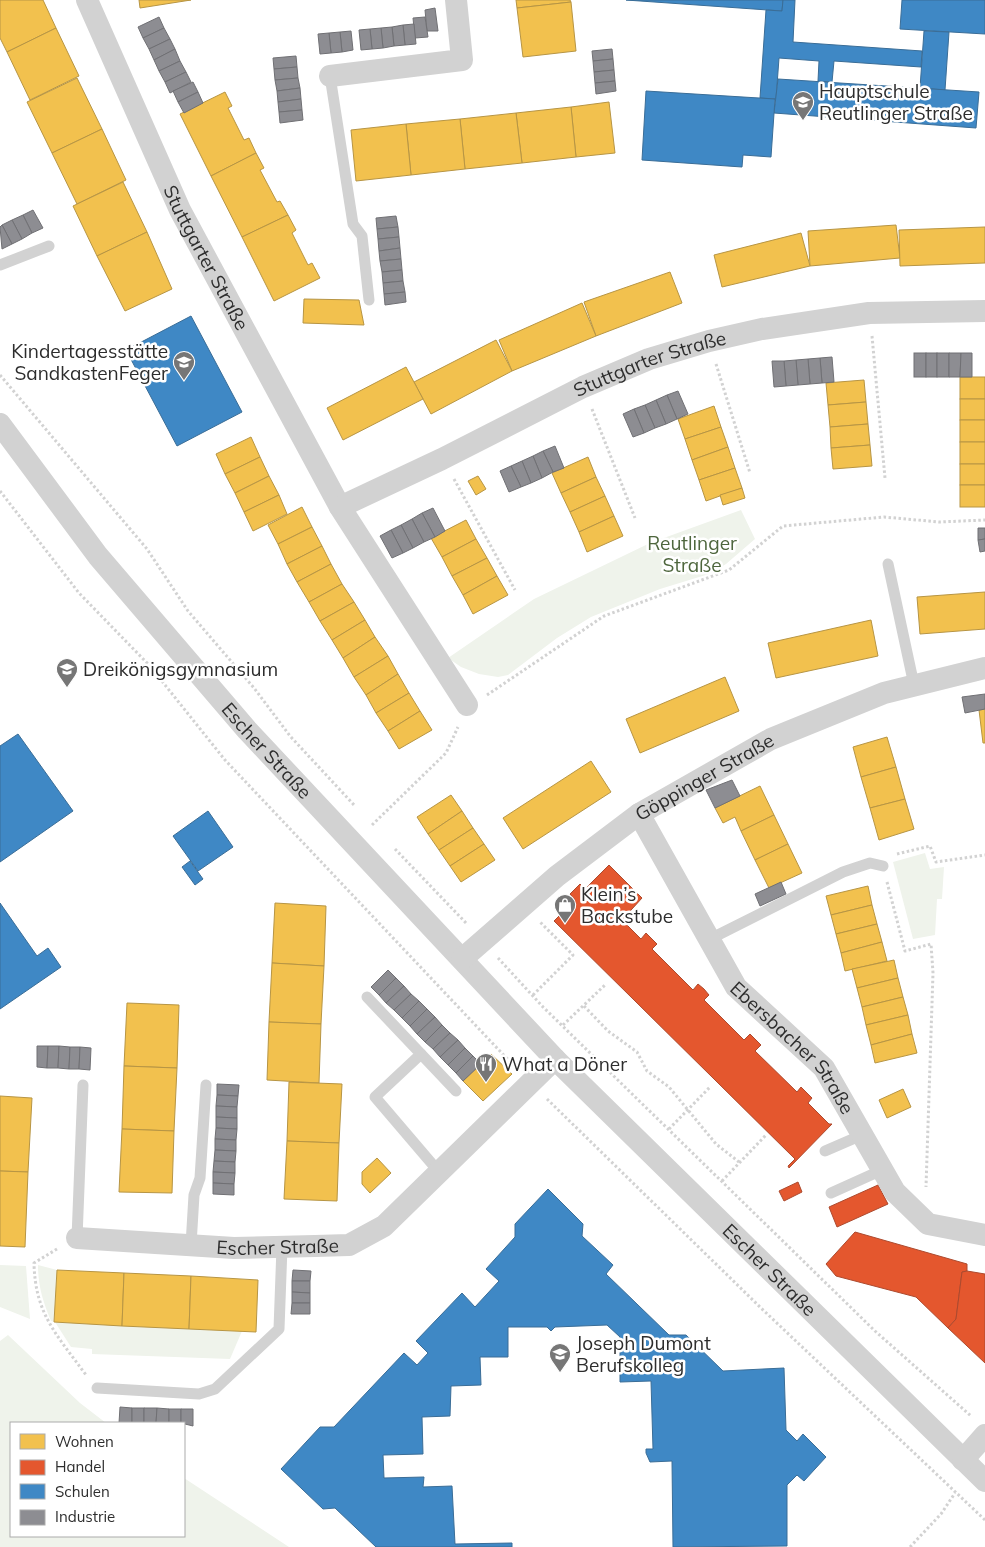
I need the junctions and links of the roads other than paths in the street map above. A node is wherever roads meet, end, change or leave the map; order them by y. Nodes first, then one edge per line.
1 (87, 0) edge
2 (456, 0) edge
3 (330, 76) joint
4 (48, 246) dead end
5 (0, 265) edge
6 (369, 300) dead end
7 (985, 311) edge
8 (0, 424) edge
9 (340, 508) junction
10 (888, 564) dead end
11 (985, 668) edge
12 (914, 685) junction
13 (467, 705) road end
14 (640, 814) junction
15 (883, 866) road end
16 (710, 939) junction
17 (462, 959) junction
18 (367, 997) dead end
19 (421, 1054) junction
20 (555, 1059) junction
21 (83, 1085) dead end
22 (206, 1085) dead end
23 (456, 1091) dead end
24 (862, 1135) junction
25 (825, 1151) dead end
26 (882, 1170) junction
27 (439, 1172) junction
28 (831, 1193) dead end
29 (985, 1235) edge
30 (77, 1238) joint
31 (191, 1245) junction
32 (282, 1247) junction
33 (98, 1388) road end
34 (985, 1436) edge
35 (963, 1460) junction
36 (985, 1481) edge

1 - 9 street, Stuttgarter Straße
2 - 3 street
3 - 6 lane
4 - 5 lane
7 - 9 street, Stuttgarter Straße
8 - 17 street, Escher Straße
9 - 13 street, Stuttgarter Straße
10 - 12 lane
11 - 12 street, Göppinger Straße
12 - 14 street, Göppinger Straße
14 - 16 street, Ebersbacher Straße
14 - 17 street, Göppinger Straße
15 - 16 lane
16 - 24 street, Ebersbacher Straße
17 - 20 street, Escher Straße
18 - 19 lane
19 - 23 lane
19 - 27 lane
20 - 27 street, Escher Straße
20 - 35 street, Escher Straße
21 - 30 lane
22 - 31 lane
24 - 25 lane
24 - 26 street, Ebersbacher Straße
26 - 28 lane
26 - 29 street, Ebersbacher Straße
27 - 32 street, Escher Straße
30 - 31 street, Escher Straße
31 - 32 street, Escher Straße
32 - 33 lane
34 - 35 street
35 - 36 street, Escher Straße

